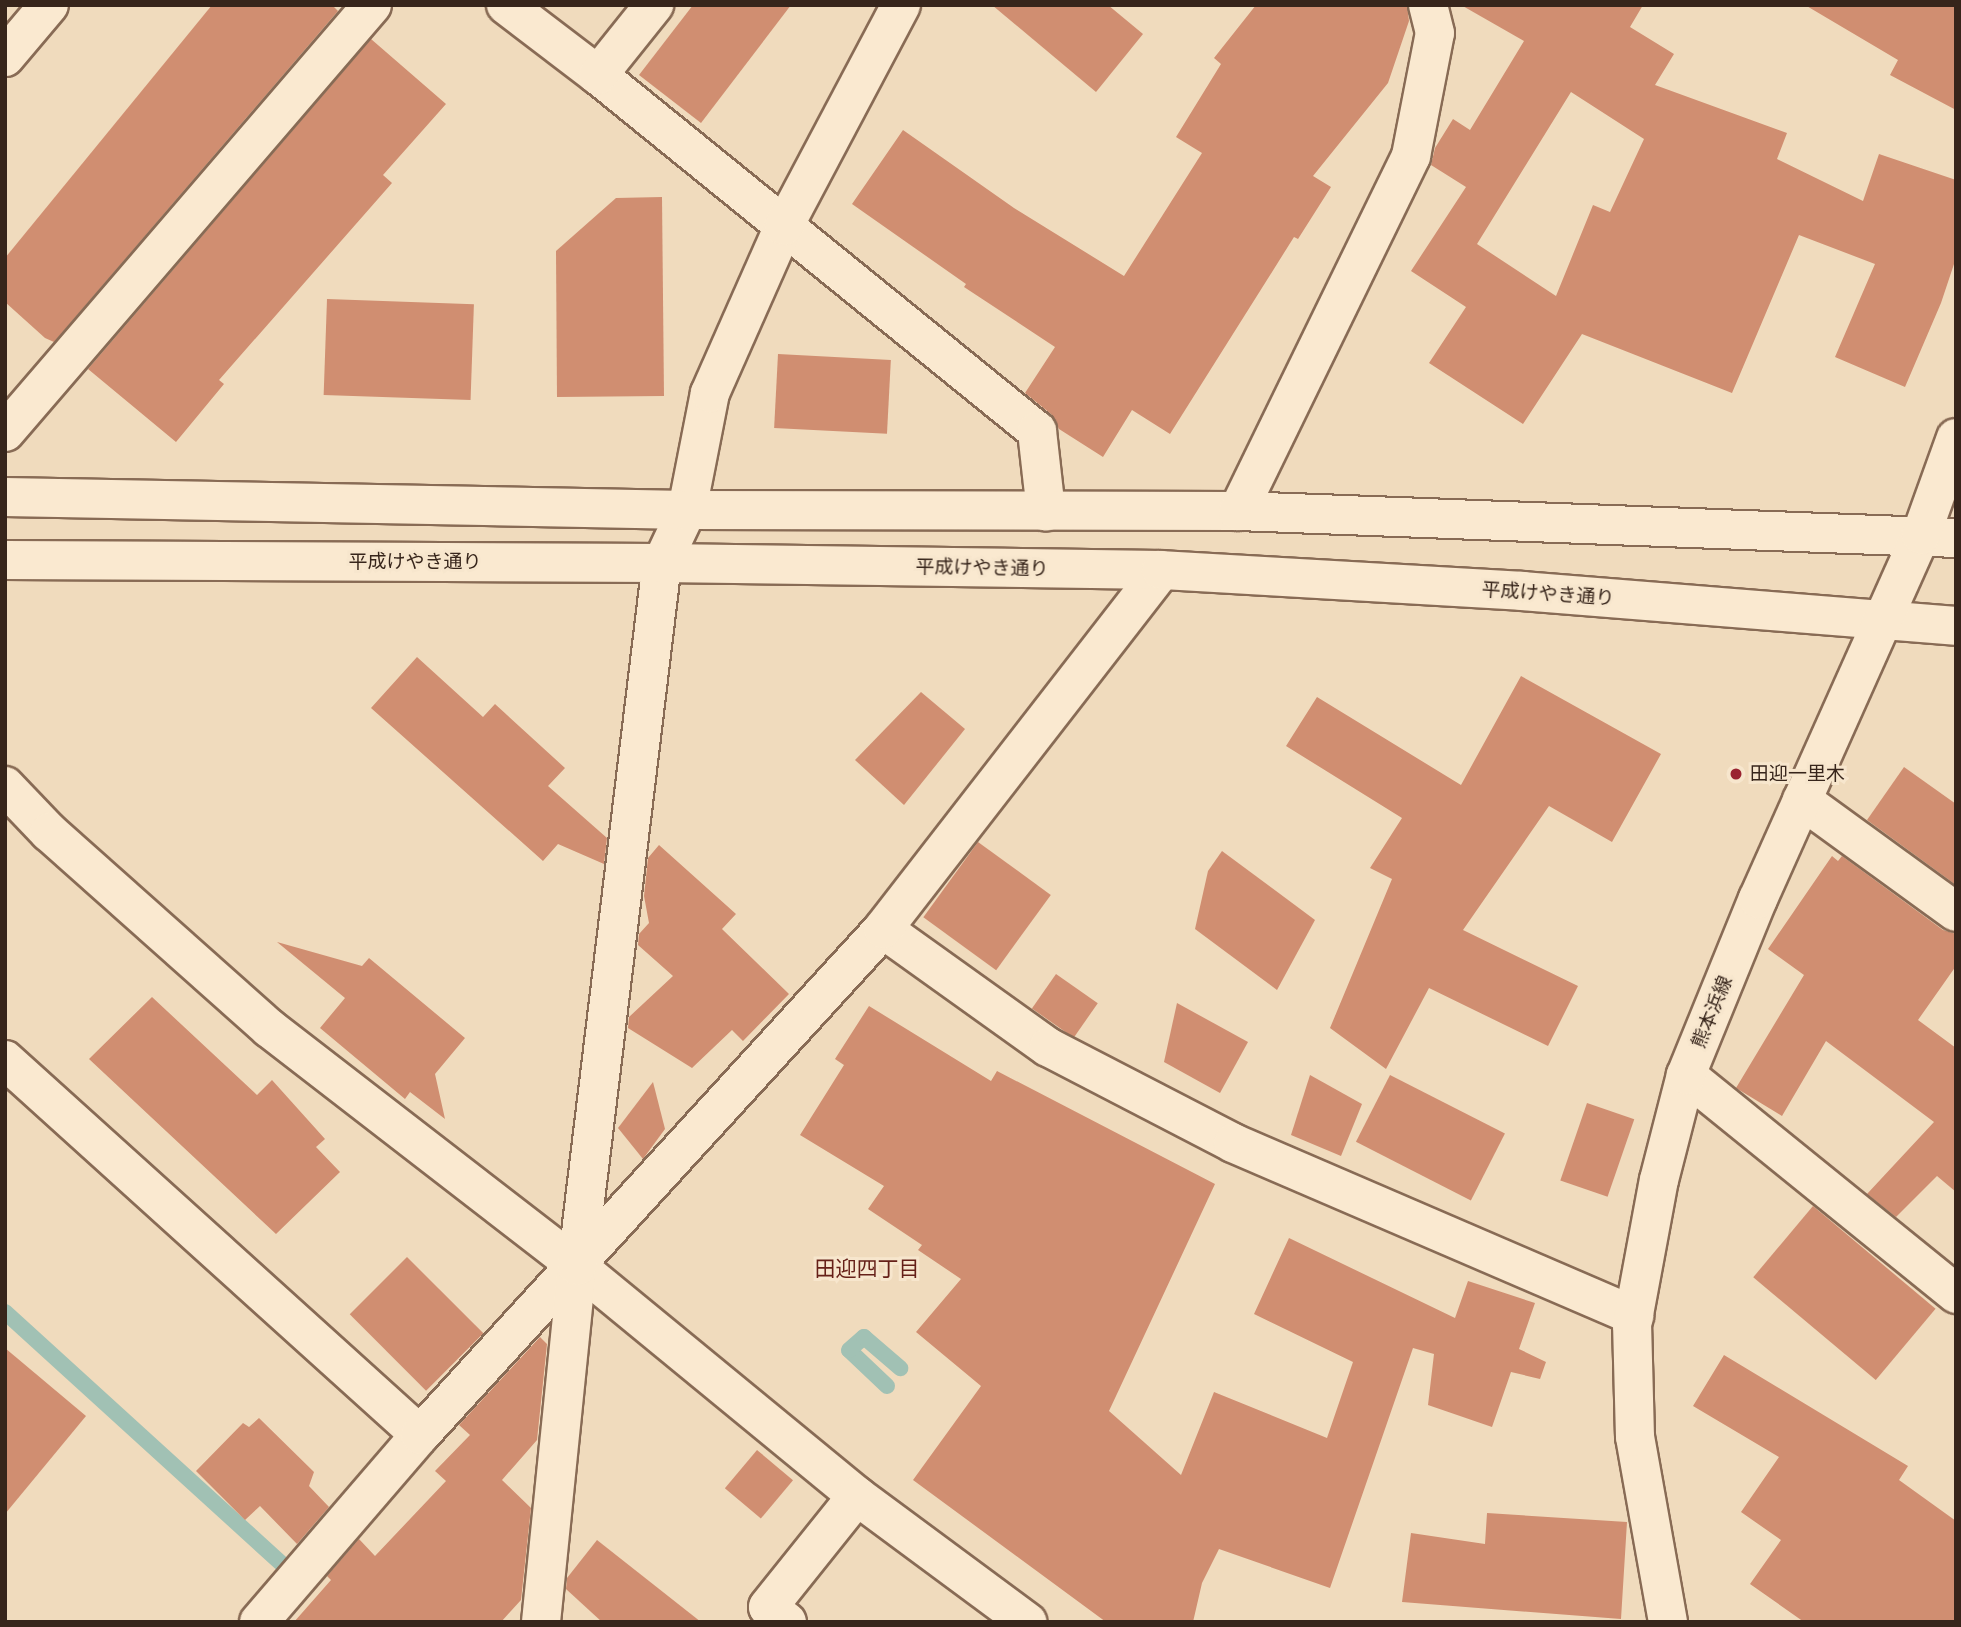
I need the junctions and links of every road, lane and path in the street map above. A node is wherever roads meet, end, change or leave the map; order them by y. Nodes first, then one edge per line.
1 (49, 5) edge
2 (372, 5) edge
3 (506, 5) edge
4 (654, 5) edge
5 (901, 5) edge
6 (1428, 5) edge
7 (5, 57) edge
8 (598, 75) junction
9 (784, 226) junction
10 (5, 432) edge
11 (1956, 438) edge
12 (5, 497) edge
13 (687, 510) junction
14 (1046, 511) junction
15 (1238, 511) junction
16 (1938, 537) edge
17 (5, 560) edge
18 (662, 563) junction
19 (1161, 570) junction
20 (1883, 619) junction
21 (1956, 626) edge
22 (5, 786) edge
23 (1802, 800) junction
24 (1956, 912) edge
25 (883, 929) junction
26 (5, 1060) edge
27 (1686, 1075) junction
28 (577, 1266) junction
29 (1956, 1294) edge
30 (1634, 1316) junction
31 (420, 1435) junction
32 (857, 1496) junction
33 (259, 1622) edge
34 (541, 1622) edge
35 (787, 1622) edge
36 (1027, 1622) edge
37 (1668, 1622) edge

1 - 7 street
2 - 10 street
3 - 8 street
4 - 8 street
5 - 9 street
6 - 15 street
8 - 9 street
9 - 13 street
9 - 14 street
11 - 16 street, 熊本浜線
12 - 13 street
13 - 14 street
13 - 18 street
14 - 15 street
15 - 16 street
16 - 20 street, 熊本浜線
17 - 18 street, 平成けやき通り
18 - 19 street, 平成けやき通り
18 - 28 street
19 - 20 street, 平成けやき通り
19 - 25 street
20 - 21 street, 平成けやき通り
20 - 23 street, 熊本浜線
22 - 28 street
23 - 24 street
23 - 27 street, 熊本浜線
25 - 28 street
25 - 30 street
26 - 31 street
27 - 29 street
27 - 30 street, 熊本浜線
28 - 31 street
28 - 32 street
28 - 34 street
30 - 37 street, 熊本浜線
31 - 33 street
32 - 35 street
32 - 36 street

